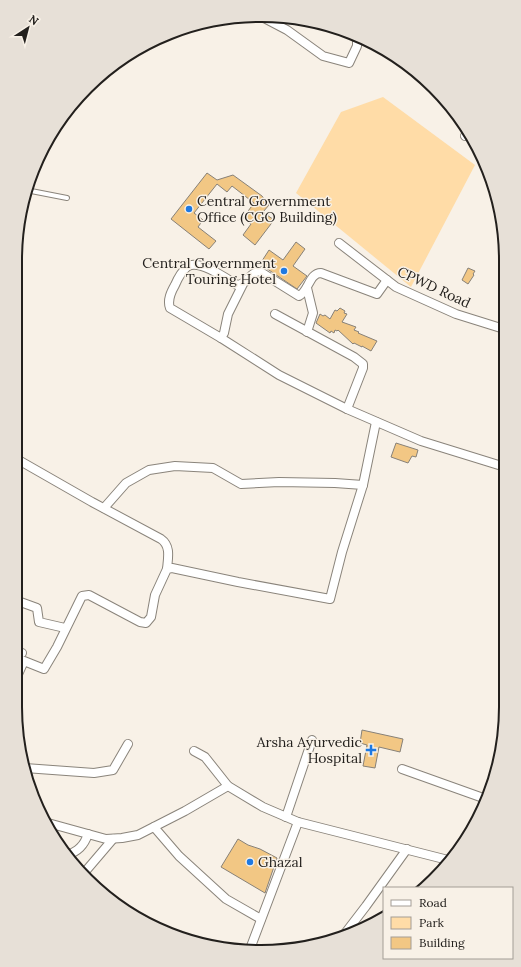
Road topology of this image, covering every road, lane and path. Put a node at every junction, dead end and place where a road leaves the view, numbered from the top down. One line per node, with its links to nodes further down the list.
1 (273, 23): 2 (street)
2 (357, 42)
3 (33, 191): 4 (lane)
4 (67, 198)
5 (339, 243): 6 (street, CPWD Road)
6 (387, 280): 8 (street); 10 (street, CPWD Road)
7 (243, 284): 8 (street); 12 (street); 12 (street)
8 (307, 288): 11 (street)
9 (275, 314): 11 (street)
10 (499, 327)
11 (308, 332): 13 (street)
12 (221, 338): 13 (street)
13 (347, 409): 14 (street)
14 (376, 422): 16 (street); 17 (street)
15 (22, 462): 18 (street)
16 (499, 465)
17 (363, 485): 18 (street); 19 (street)
18 (104, 508): 19 (street)
19 (167, 569): 21 (street)
20 (22, 603): 21 (street)
21 (66, 628): 22 (street)
22 (22, 665)
23 (312, 740): 30 (street)
24 (128, 744): 26 (street)
25 (194, 751): 28 (street)
26 (30, 768)
27 (402, 769): 29 (street)
28 (228, 786): 30 (street); 33 (street)
29 (481, 797)
30 (286, 818): 31 (street)
31 (298, 822): 36 (street); 40 (street)
32 (53, 824): 34 (street)
33 (154, 827): 35 (street); 40 (street)
34 (88, 834): 35 (street); 37 (street)
35 (113, 839): 39 (street)
36 (407, 849): 38 (street); 41 (street)
37 (72, 853)
38 (444, 859)
39 (87, 870)
40 (261, 919): 42 (street)
41 (349, 928)
42 (252, 944)

